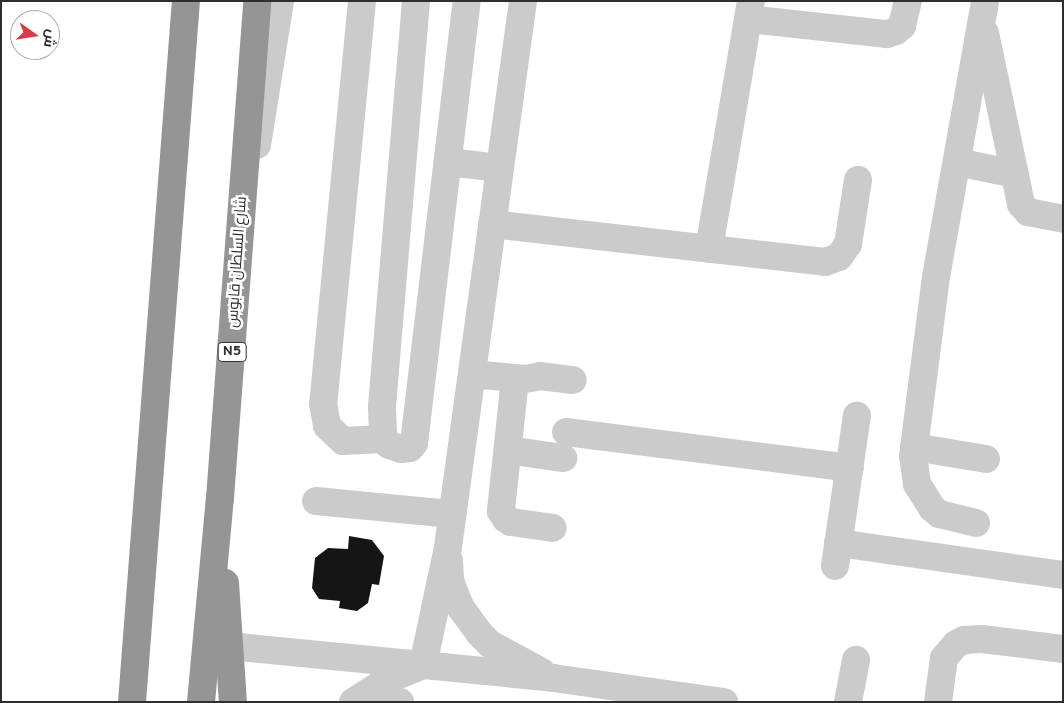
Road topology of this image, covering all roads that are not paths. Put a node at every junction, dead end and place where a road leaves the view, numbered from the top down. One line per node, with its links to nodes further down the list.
1 (186, 1): 42 (highway)
2 (257, 1): 19 (highway, شارع السلطان قابوس / N5)
3 (280, 1): 19 (lane)
4 (362, 1): 24 (lane)
5 (416, 1): 24 (lane)
6 (467, 1): 11 (lane)
7 (523, 1): 13 (lane)
8 (908, 1): 9 (lane)
9 (750, 10): 18 (lane)
10 (984, 10): 12 (lane); 14 (lane)
11 (448, 162): 13 (lane); 24 (lane)
12 (957, 162): 14 (lane); 25 (lane)
13 (500, 168): 17 (lane)
14 (1014, 174): 16 (lane)
15 (858, 180): 18 (lane)
16 (1063, 219)
17 (492, 224): 18 (lane); 20 (lane)
18 (709, 249)
19 (239, 256): 29 (highway, شارع السلطان قابوس / N5)
20 (473, 366): 21 (lane); 31 (lane)
21 (528, 377): 22 (lane); 26 (lane)
22 (573, 380)
23 (858, 416): 28 (lane)
24 (383, 439)
25 (914, 447): 27 (lane); 32 (lane)
26 (508, 450): 28 (lane); 33 (lane)
27 (986, 459)
28 (850, 468): 35 (lane)
29 (220, 498): 36 (highway); 43 (highway, شارع السلطان قابوس / N5)
30 (316, 500): 31 (lane)
31 (452, 514): 34 (lane)
32 (976, 523)
33 (553, 528)
34 (448, 547): 39 (lane); 40 (lane)
35 (1063, 575)
36 (229, 646): 39 (lane); 44 (highway)
37 (1063, 649): 50 (lane)
38 (856, 660): 49 (lane)
39 (422, 665): 40 (lane); 45 (lane)
40 (553, 678): 41 (lane)
41 (641, 696): 48 (lane)
42 (132, 702)
43 (201, 702)
44 (233, 702)
45 (353, 702)
46 (371, 702): 47 (lane)
47 (400, 702)
48 (724, 702)
49 (848, 702)
50 (938, 702)

